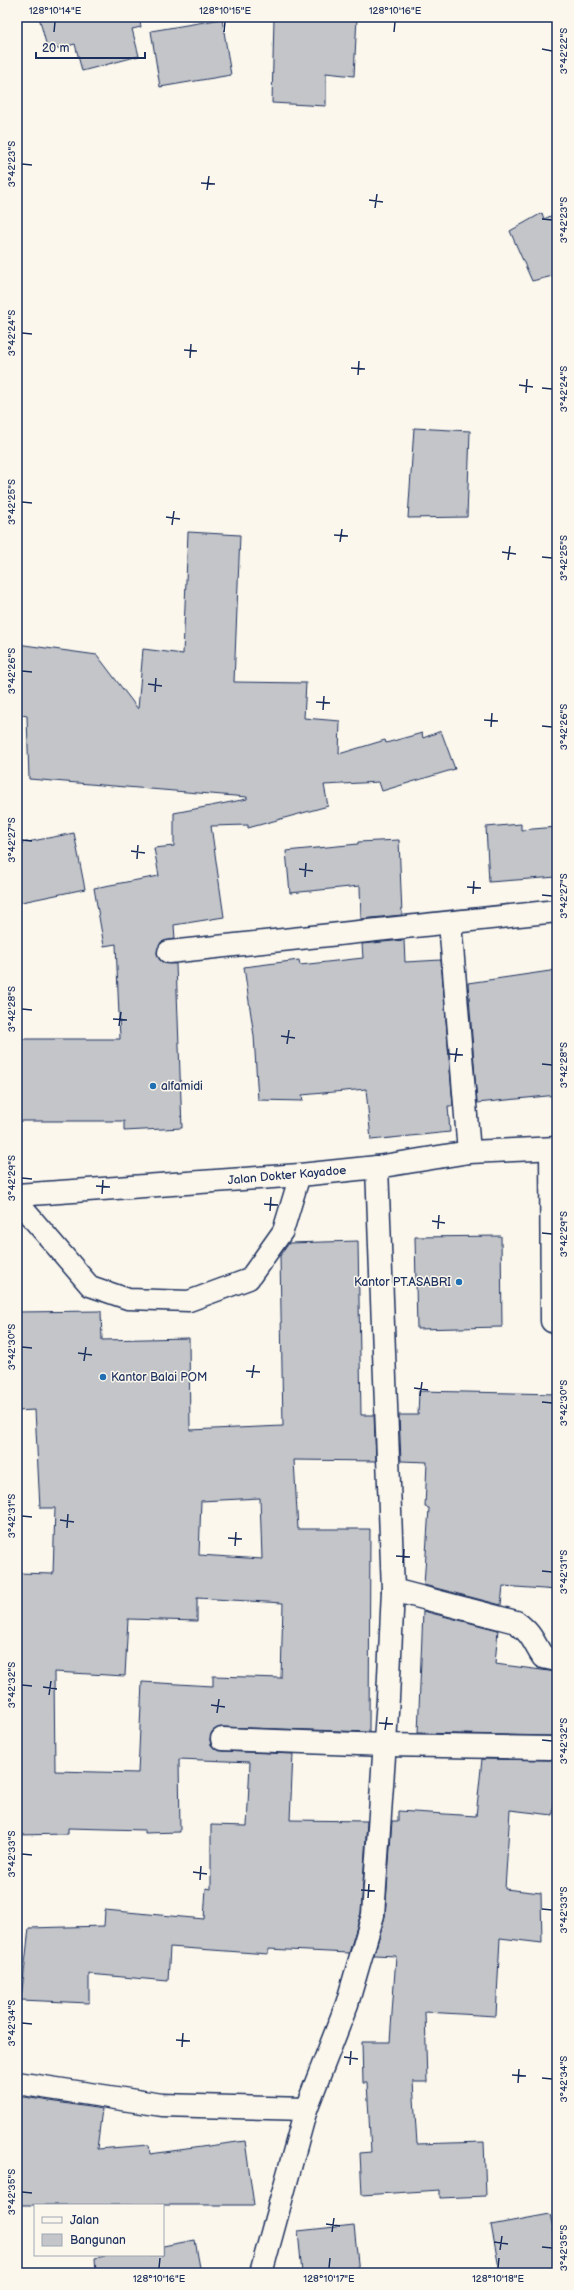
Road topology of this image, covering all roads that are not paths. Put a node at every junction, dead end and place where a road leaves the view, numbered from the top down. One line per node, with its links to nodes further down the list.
1 (557, 911): 2 (street)
2 (450, 923): 3 (street); 5 (street)
3 (169, 952)
4 (554, 1149): 5 (street, Jalan Dokter Kayadoe); 10 (street)
5 (468, 1152): 6 (street, Jalan Dokter Kayadoe)
6 (376, 1167): 7 (street, Jalan Dokter Kayadoe); 11 (street)
7 (300, 1175): 8 (street, Jalan Dokter Kayadoe); 9 (lane)
8 (17, 1195)
9 (17, 1201)
10 (552, 1321)
11 (393, 1590): 12 (street); 14 (street)
12 (557, 1660)
13 (222, 1739): 14 (street)
14 (385, 1745): 15 (street); 17 (street)
15 (550, 1748)
16 (17, 2083): 17 (street)
17 (306, 2109): 18 (street)
18 (261, 2273)

